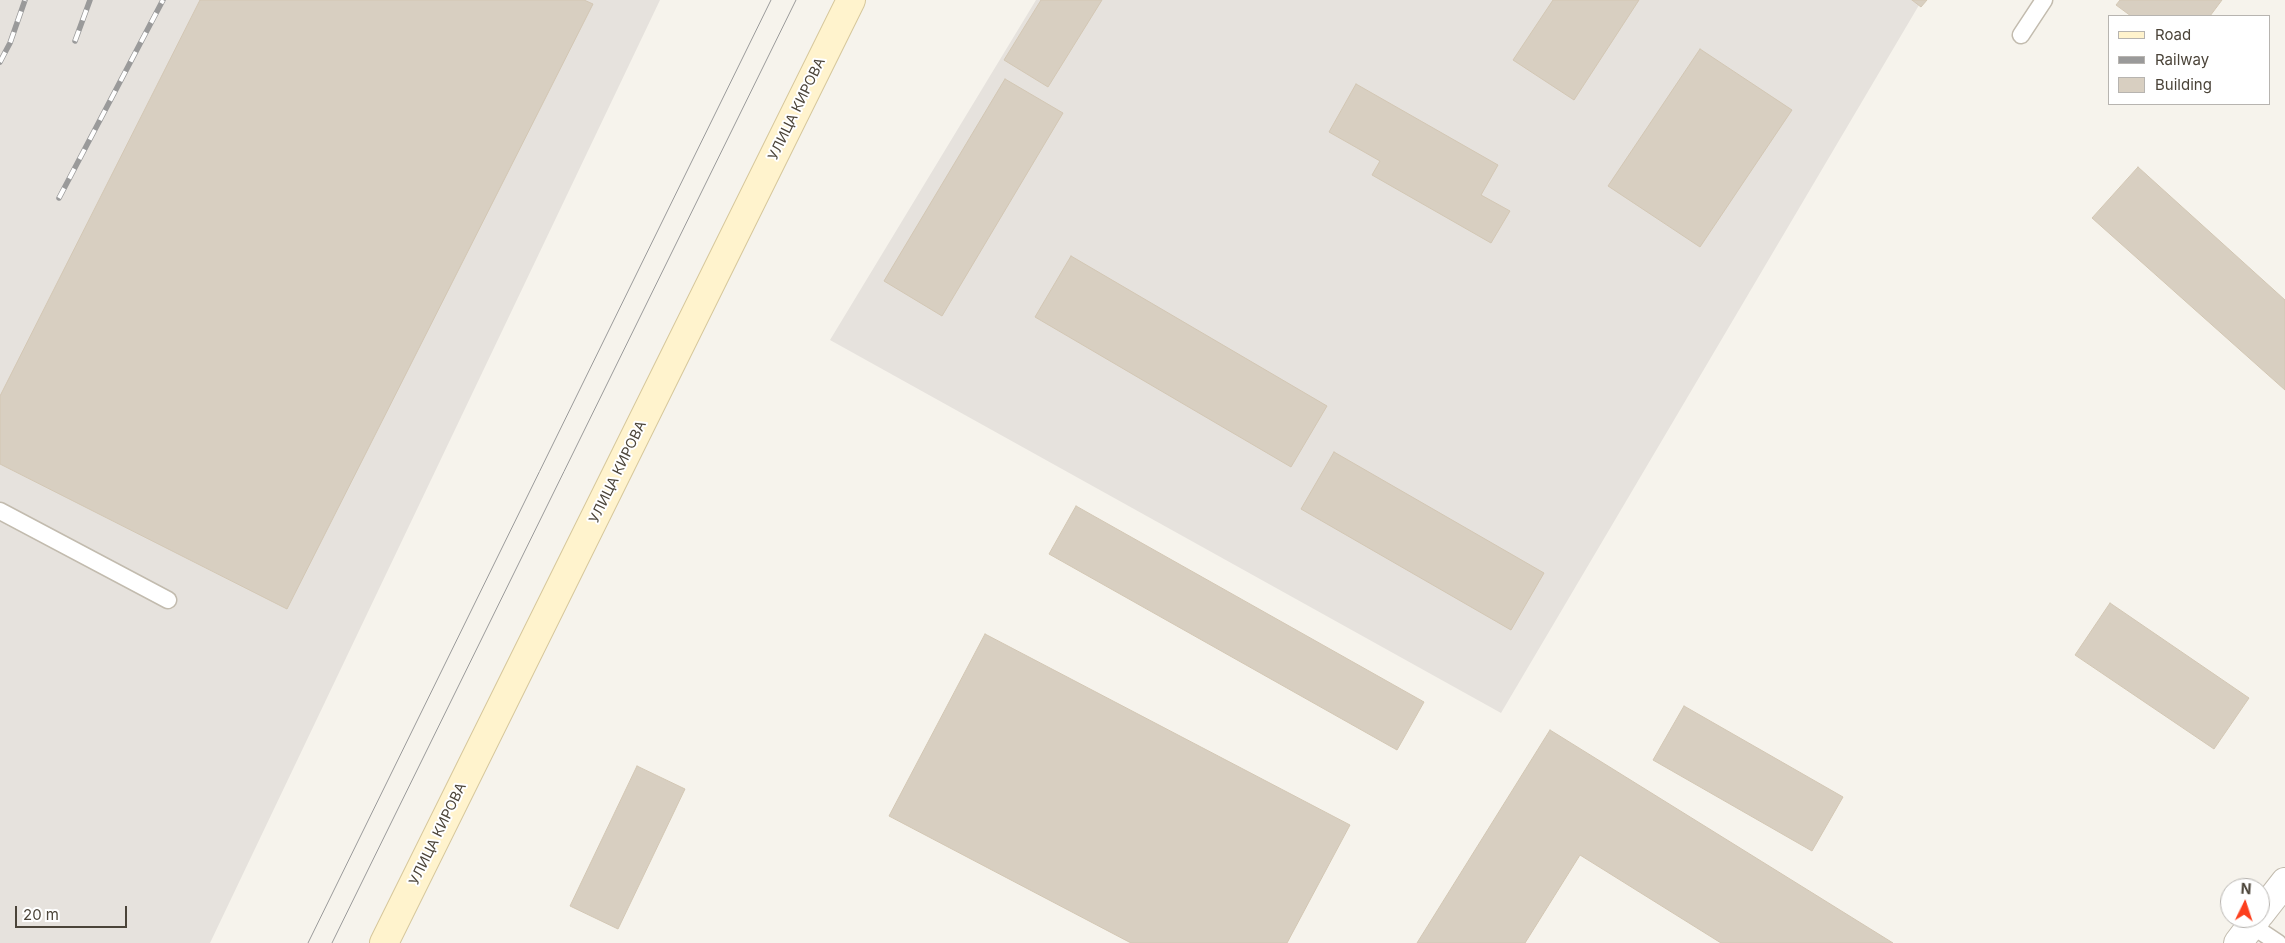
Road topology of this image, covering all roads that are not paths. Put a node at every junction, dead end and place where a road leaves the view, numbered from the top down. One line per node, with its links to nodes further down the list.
1 (851, 0): 9 (main road, УЛИЦА КИРОВА)
2 (2044, 0): 3 (lane)
3 (2020, 35)
4 (0, 511): 5 (lane)
5 (168, 600)
6 (2285, 882): 7 (street)
7 (2270, 902)
8 (2256, 928): 10 (lane)
9 (384, 943)
10 (2278, 943)

